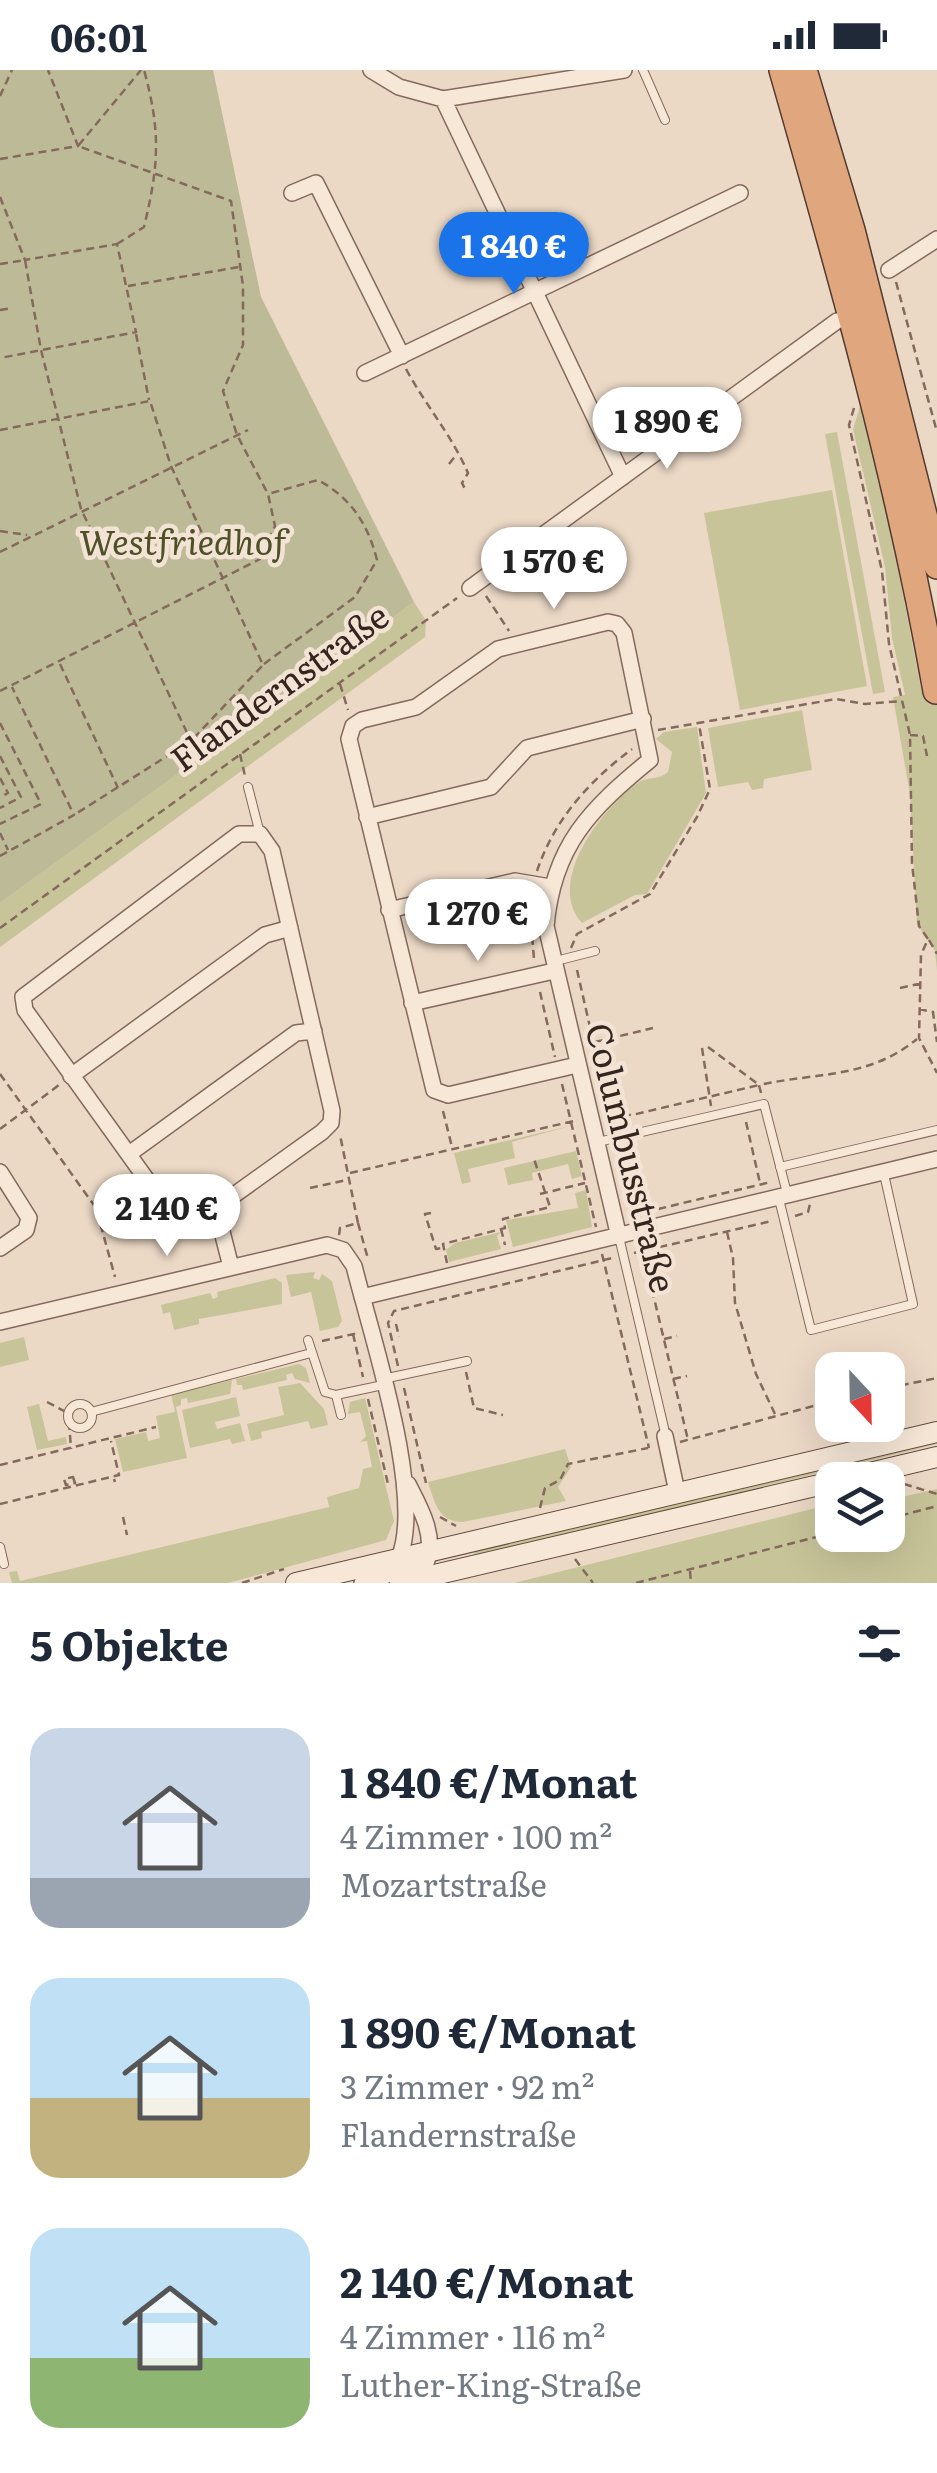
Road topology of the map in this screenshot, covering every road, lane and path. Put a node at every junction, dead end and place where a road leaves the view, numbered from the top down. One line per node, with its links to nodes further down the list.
1 (12, 70): 10 (path)
2 (48, 70): 13 (path)
3 (143, 70): 13 (path); 15 (path)
4 (370, 70): 11 (street)
5 (624, 70): 9 (street)
6 (643, 70): 12 (lane)
7 (782, 70): 62 (highway)
8 (804, 70): 52 (highway)
9 (581, 74): 11 (street)
10 (0, 96)
11 (444, 99): 26 (street)
12 (664, 120)
13 (78, 146): 14 (path); 15 (path)
14 (0, 160)
15 (157, 172): 20 (path); 23 (path)
16 (292, 193): 32 (street)
17 (740, 193): 26 (street)
18 (0, 196): 21 (path)
19 (937, 239): 24 (street)
20 (117, 244): 21 (path); 25 (path)
21 (25, 260): 22 (path); 31 (path)
22 (0, 264)
23 (240, 267): 25 (path); 41 (path)
24 (889, 270): 40 (path)
25 (126, 287): 30 (path)
26 (536, 292): 32 (street); 45 (street)
27 (12, 308): 28 (path)
28 (0, 310)
29 (837, 322): 45 (street)
30 (136, 332): 31 (path); 36 (path)
31 (41, 350): 33 (path); 37 (path)
32 (401, 356): 34 (street); 42 (path)
33 (0, 358)
34 (366, 372)
35 (858, 393): 63 (path)
36 (150, 401): 37 (path); 44 (path)
37 (58, 418): 38 (path); 48 (path)
38 (0, 430)
39 (248, 430): 41 (path)
40 (937, 432)
41 (237, 435): 44 (path); 47 (path)
42 (459, 452): 43 (path); 46 (path)
43 (449, 464)
44 (171, 466): 48 (path); 53 (path)
45 (622, 477): 54 (street)
46 (466, 491)
47 (268, 494): 53 (path); 58 (path)
48 (81, 510): 50 (path); 55 (path)
49 (0, 531): 50 (path)
50 (32, 536): 51 (path)
51 (0, 552)
52 (937, 566)
53 (222, 578): 55 (path); 58 (path)
54 (474, 586): 56 (path); 59 (path, Flandernstraße)
55 (134, 622): 57 (path); 70 (path)
56 (518, 645): 64 (street); 67 (street)
57 (59, 661): 60 (path); 76 (path)
58 (262, 665): 70 (path)
59 (339, 682): 67 (path); 71 (path, Flandernstraße)
60 (12, 685): 61 (path); 79 (path)
61 (0, 691)
62 (936, 691)
63 (903, 701): 65 (path); 69 (path)
64 (642, 720): 80 (street); 86 (street, Columbusstraße)
65 (699, 722): 68 (path); 93 (path)
66 (0, 723): 81 (path)
67 (353, 726): 80 (street)
68 (660, 728)
69 (910, 736): 73 (path); 90 (path)
70 (192, 740): 76 (path)
71 (240, 753): 75 (path); 88 (path, Flandernstraße)
72 (0, 756): 78 (path)
73 (927, 756)
74 (0, 778): 77 (path)
75 (248, 787): 83 (lane)
76 (119, 790): 79 (path)
77 (0, 797)
78 (0, 808)
79 (74, 815): 84 (path)
80 (368, 817): 87 (street)
81 (0, 824)
82 (0, 833): 84 (path)
83 (260, 834): 89 (street); 109 (street)
84 (9, 851): 85 (path)
85 (0, 856)
86 (550, 886): 87 (street); 94 (street, Columbusstraße)
87 (389, 910): 97 (street)
88 (0, 928)
89 (290, 928): 100 (street); 109 (street)
90 (928, 939): 92 (path); 95 (path)
91 (595, 951): 93 (lane)
92 (937, 954)
93 (574, 957): 94 (lane); 103 (path)
94 (553, 966): 97 (street); 106 (street, Columbusstraße)
95 (924, 983): 96 (path); 98 (path)
96 (900, 988)
97 (412, 1003): 111 (street)
98 (918, 1008): 101 (path); 102 (path)
99 (652, 1028): 103 (path)
100 (314, 1030): 119 (street); 129 (street)
101 (919, 1038): 107 (path); 110 (path)
102 (937, 1042)
103 (593, 1043): 116 (path)
104 (708, 1046): 110 (path)
105 (702, 1048): 112 (path)
106 (577, 1065): 111 (street); 117 (street, Columbusstraße)
107 (937, 1073)
108 (0, 1074): 115 (path)
109 (71, 1076): 115 (path); 129 (street)
110 (759, 1085): 112 (path); 113 (path)
111 (441, 1095): 128 (path)
112 (709, 1097): 116 (path)
113 (764, 1104): 114 (lane); 132 (lane)
114 (743, 1109): 125 (lane); 139 (path)
115 (26, 1110): 121 (path); 163 (path)
116 (610, 1113): 117 (path); 125 (path)
117 (589, 1117): 118 (path); 127 (street, Columbusstraße)
118 (571, 1121): 124 (path); 138 (path)
119 (331, 1123): 134 (path); 144 (street)
120 (512, 1128): 124 (path)
121 (0, 1129)
122 (937, 1130): 132 (lane)
123 (480, 1131): 126 (path)
124 (514, 1134): 126 (path)
125 (615, 1138): 127 (lane); 139 (path)
126 (482, 1141): 128 (path)
127 (595, 1143): 152 (street, Columbusstraße)
128 (452, 1148): 134 (path)
129 (129, 1154): 144 (street)
130 (533, 1156): 141 (path)
131 (937, 1159): 135 (street)
132 (780, 1167): 137 (lane)
133 (0, 1172): 155 (street)
134 (350, 1173): 136 (path)
135 (884, 1174): 143 (street); 147 (lane)
136 (350, 1179): 140 (path); 148 (path)
137 (783, 1179): 139 (path); 143 (lane)
138 (586, 1183): 141 (path); 151 (path)
139 (760, 1184)
140 (310, 1188)
141 (546, 1192): 142 (path); 149 (path)
142 (540, 1194)
143 (783, 1198): 147 (lane); 152 (street)
144 (216, 1208): 162 (street)
145 (431, 1212): 154 (path)
146 (808, 1212): 147 (path)
147 (784, 1218): 150 (path)
148 (358, 1223): 153 (path); 161 (path)
149 (502, 1229): 154 (path); 156 (path)
150 (727, 1232): 157 (path); 190 (path)
151 (598, 1236): 152 (street); 159 (path); 164 (street)
152 (619, 1237): 158 (lane, Columbusstraße)
153 (336, 1246): 162 (street); 164 (street)
154 (444, 1247): 160 (path)
155 (0, 1248)
156 (507, 1251)
157 (643, 1251): 158 (path); 171 (path)
158 (623, 1255): 159 (path); 194 (lane, Columbusstraße)
159 (603, 1260): 173 (path); 176 (path)
160 (448, 1265)
161 (370, 1267)
162 (231, 1268): 163 (street)
163 (119, 1293): 165 (street)
164 (362, 1297): 167 (street)
165 (0, 1322)
166 (396, 1324): 170 (path)
167 (370, 1330): 168 (path); 180 (street)
168 (353, 1334): 172 (path); 180 (path)
169 (677, 1336): 171 (path)
170 (399, 1337)
171 (662, 1339): 179 (path)
172 (310, 1345): 184 (lane); 187 (lane)
173 (624, 1348): 174 (path); 182 (path)
174 (613, 1350)
175 (466, 1361): 176 (lane); 189 (path)
176 (400, 1375): 180 (lane); 199 (path)
177 (687, 1376): 179 (path)
178 (937, 1378): 181 (path)
179 (672, 1380): 196 (path)
180 (377, 1384): 184 (lane); 203 (street); 204 (path)
181 (905, 1385)
182 (634, 1390): 183 (path); 213 (path)
183 (624, 1392)
184 (336, 1395): 188 (lane)
185 (46, 1402): 191 (path)
186 (815, 1405): 190 (path)
187 (91, 1412): 191 (lane); 191 (lane)
188 (342, 1415)
189 (503, 1415)
190 (775, 1415): 196 (path)
191 (69, 1417): 197 (path)
192 (156, 1426): 195 (path)
193 (937, 1432): 208 (main road)
194 (666, 1436): 196 (path); 208 (street, Columbusstraße)
195 (110, 1440): 197 (path); 211 (path)
196 (688, 1440)
197 (70, 1449): 201 (path)
198 (426, 1452): 199 (path)
199 (419, 1454): 205 (path)
200 (937, 1458): 202 (main road)
201 (0, 1465)
202 (905, 1465)
203 (404, 1476): 221 (street); 222 (street)
204 (388, 1485)
205 (426, 1485)
206 (905, 1485): 210 (path)
207 (815, 1486): 228 (main road)
208 (677, 1492): 221 (main road)
209 (0, 1494): 211 (path)
210 (937, 1494)
211 (1, 1504)
212 (937, 1506): 215 (path)
213 (540, 1509)
214 (435, 1512): 217 (path)
215 (905, 1515)
216 (123, 1517): 218 (path)
217 (456, 1526)
218 (127, 1535)
219 (815, 1538): 225 (path)
220 (0, 1547): 224 (lane)
221 (432, 1551): 222 (main road); 227 (street)
222 (399, 1558): 226 (main road)
223 (574, 1558): 229 (path)
224 (4, 1564)
225 (690, 1570): 230 (path); 231 (path)
226 (296, 1583)
227 (362, 1583)
228 (400, 1583)
229 (593, 1583)
230 (636, 1583)
231 (691, 1583)

